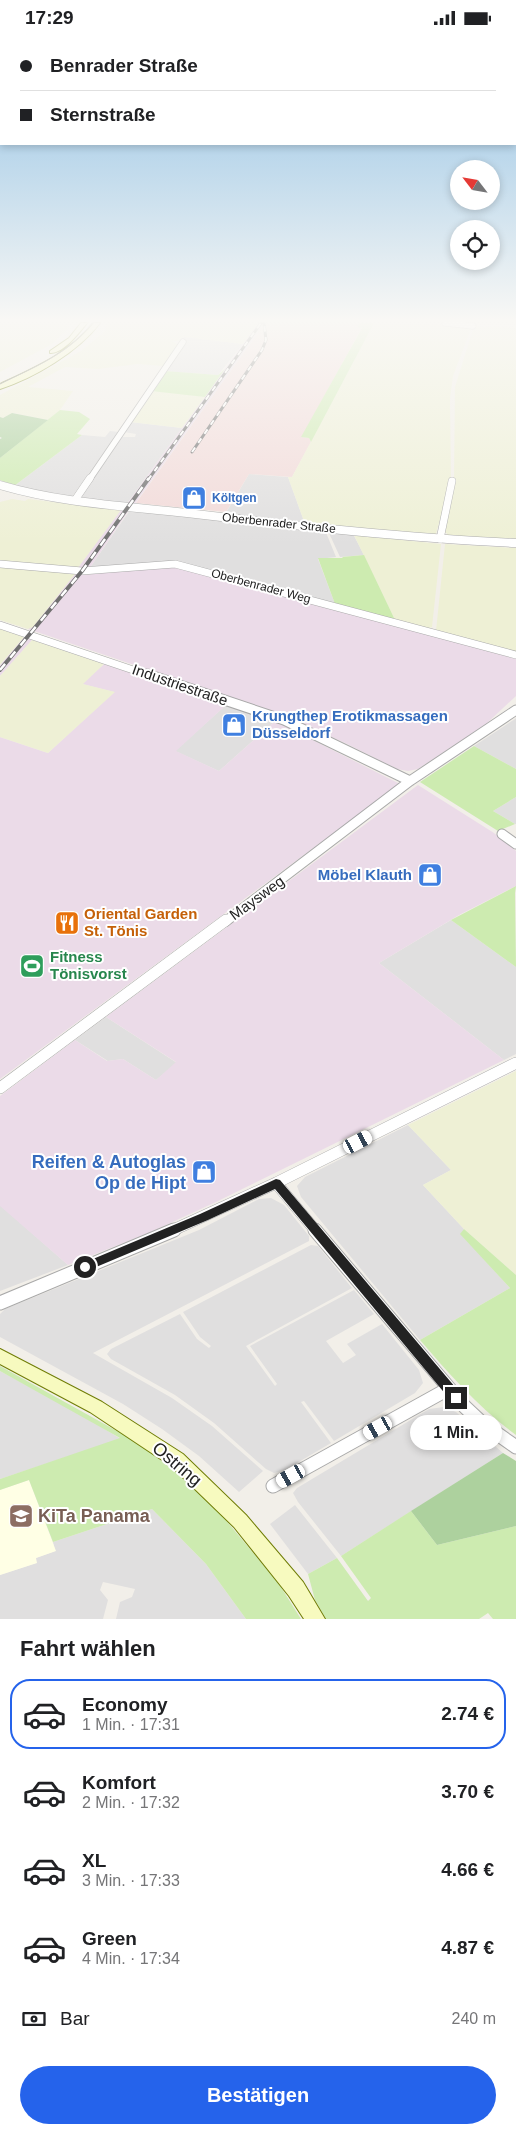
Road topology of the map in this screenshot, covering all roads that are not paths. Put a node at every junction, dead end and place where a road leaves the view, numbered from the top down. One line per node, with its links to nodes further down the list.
1 (145, 397): 4 (street)
2 (452, 481): 5 (street)
3 (0, 485): 4 (street, Oberbenrader Straße)
4 (75, 500): 5 (street, Oberbenrader Straße)
5 (440, 539): 6 (street, Oberbenrader Straße)
6 (516, 543)
7 (0, 564): 9 (street, Oberbenrader Weg)
8 (0, 625): 11 (street, Industriestraße)
9 (516, 655)
10 (516, 710): 11 (street, Maysweg)
11 (410, 781): 15 (street, Maysweg)
12 (502, 834): 13 (street)
13 (516, 844)
14 (516, 1063): 16 (street)
15 (0, 1088)
16 (276, 1183): 17 (street); 19 (street)
17 (0, 1303)
18 (0, 1356): 22 (main road, Ostring)
19 (448, 1389): 20 (street); 21 (street)
20 (516, 1447)
21 (274, 1486)
22 (315, 1619)

